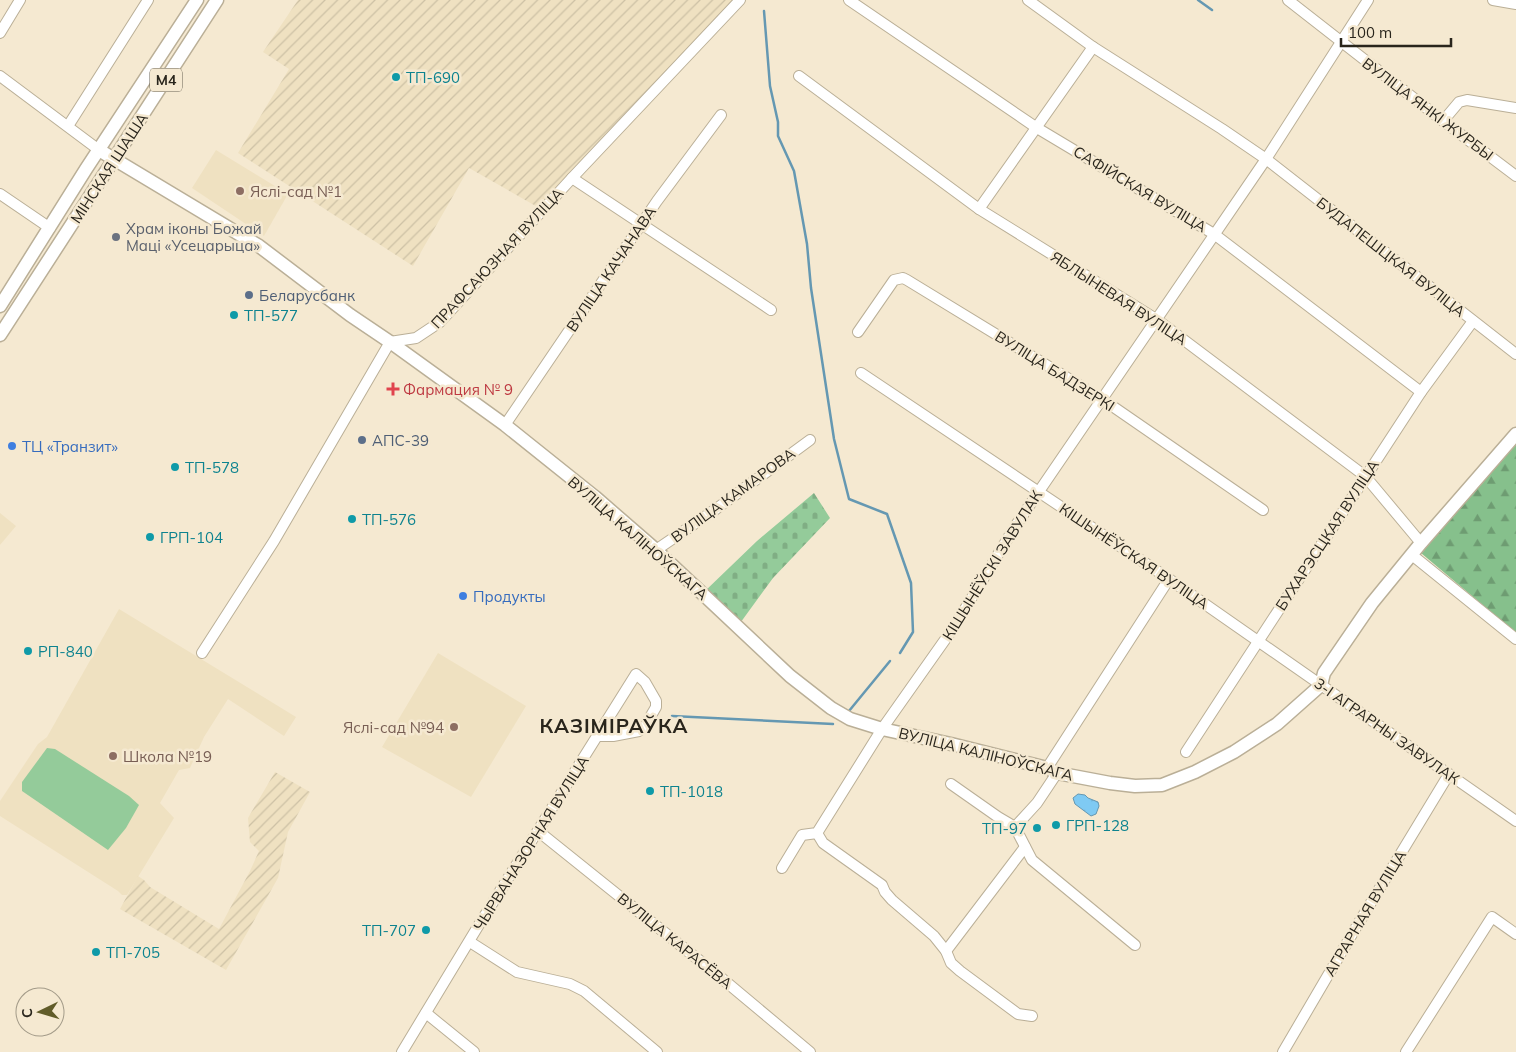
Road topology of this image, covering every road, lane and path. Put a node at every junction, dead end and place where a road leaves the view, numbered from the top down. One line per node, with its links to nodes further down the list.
1 (20, 0): 12 (street)
2 (148, 0): 20 (street)
3 (197, 0): 22 (main road, МІНСКАЯ ШАША / М4)
4 (217, 0): 24 (main road, МІНСКАЯ ШАША / М4)
5 (740, 0): 26 (street, ПРАФСАЮЗНАЯ ВУЛІЦА)
6 (849, 0): 21 (street, САФІЙСКАЯ ВУЛІЦА)
7 (1028, 0): 14 (street, БУДАПЕШЦКАЯ ВУЛІЦА)
8 (1288, 0): 13 (street, ВУЛІЦА ЯНКІ ЖУРБЫ)
9 (1368, 0): 13 (street)
10 (1493, 0): 11 (street)
11 (1516, 4)
12 (0, 33)
13 (1341, 42): 19 (street, ВУЛІЦА ЯНКІ ЖУРБЫ); 23 (street)
14 (1093, 47): 21 (street); 23 (street, БУДАПЕШЦКАЯ ВУЛІЦА)
15 (0, 76): 20 (street, ВУЛІЦА КАЛІНОЎСКАГА)
16 (799, 76): 28 (street, ЯБЛЫНЕВАЯ ВУЛІЦА)
17 (1516, 108): 19 (street)
18 (721, 116): 29 (street, ВУЛІЦА КАЧАНАВА)
19 (1443, 121): 25 (street, ВУЛІЦА ЯНКІ ЖУРБЫ)
20 (68, 126): 22 (street, ВУЛІЦА КАЛІНОЎСКАГА)
21 (1037, 128): 28 (street); 31 (street, САФІЙСКАЯ ВУЛІЦА)
22 (99, 150): 24 (main road, ВУЛІЦА КАЛІНОЎСКАГА); 30 (main road, МІНСКАЯ ШАША / М4)
23 (1266, 159): 31 (street); 35 (street, БУДАПЕШЦКАЯ ВУЛІЦА)
24 (115, 160): 37 (main road, МІНСКАЯ ШАША / М4); 38 (main road, ВУЛІЦА КАЛІНОЎСКАГА)
25 (1516, 176)
26 (572, 178): 29 (street); 38 (street, ПРАФСАЮЗНАЯ ВУЛІЦА)
27 (0, 194): 30 (street)
28 (979, 209): 34 (street, ЯБЛЫНЕВАЯ ВУЛІЦА)
29 (642, 224): 33 (street); 43 (street, ВУЛІЦА КАЧАНАВА)
30 (50, 228): 32 (main road, МІНСКАЯ ШАША / М4)
31 (1214, 234): 34 (street); 41 (street, САФІЙСКАЯ ВУЛІЦА)
32 (0, 306)
33 (771, 310)
34 (1156, 319): 42 (street); 46 (street, ЯБЛЫНЕВАЯ ВУЛІЦА)
35 (1473, 321): 39 (street, БУДАПЕШЦКАЯ ВУЛІЦА); 41 (street, БУХАРЭСЦКАЯ ВУЛІЦА)
36 (858, 332): 42 (street, ВУЛІЦА БАДЗЕРКІ)
37 (0, 335)
38 (390, 342): 43 (main road, ВУЛІЦА КАЛІНОЎСКАГА); 55 (street)
39 (1516, 354)
40 (860, 373): 47 (street, КІШЫНЁЎСКАЯ ВУЛІЦА)
41 (1421, 392): 46 (street, БУХАРЭСЦКАЯ ВУЛІЦА)
42 (1102, 399): 47 (street, КІШЫНЁЎСКІ ЗАВУЛАК); 48 (street, ВУЛІЦА БАДЗЕРКІ)
43 (505, 425): 50 (main road, ВУЛІЦА КАЛІНОЎСКАГА)
44 (1516, 434): 49 (main road)
45 (810, 440): 50 (street, ВУЛІЦА КАМАРОВА)
46 (1365, 476): 49 (street, ЯБЛЫНЕВАЯ ВУЛІЦА); 54 (street, БУХАРЭСЦКАЯ ВУЛІЦА)
47 (1039, 491): 52 (street, КІШЫНЁЎСКАЯ ВУЛІЦА); 57 (street, КІШЫНЁЎСКІ ЗАВУЛАК)
48 (1264, 510)
49 (1422, 543): 51 (main road)
50 (656, 550): 57 (main road, ВУЛІЦА КАЛІНОЎСКАГА)
51 (1412, 554): 53 (street); 56 (main road)
52 (1169, 579): 54 (street, КІШЫНЁЎСКАЯ ВУЛІЦА); 60 (street)
53 (1516, 639)
54 (1258, 641): 56 (street, 3-І АГРАРНЫ ЗАВУЛАК); 59 (street, БУХАРЭСЦКАЯ ВУЛІЦА)
55 (202, 653)
56 (1321, 685): 60 (main road, ВУЛІЦА КАЛІНОЎСКАГА); 61 (street, 3-І АГРАРНЫ ЗАВУЛАК)
57 (882, 729): 60 (main road, ВУЛІЦА КАЛІНОЎСКАГА); 66 (street, КІШЫНЁЎСКІ ЗАВУЛАК)
58 (597, 736): 58 (street, ЧЫРВАНАЗОРНАЯ ВУЛІЦА); 65 (street, ЧЫРВАНАЗОРНАЯ ВУЛІЦА)
59 (1186, 752)
60 (1052, 771): 64 (street)
61 (1449, 774): 63 (street, 3-І АГРАРНЫ ЗАВУЛАК); 79 (street, АГРАРНАЯ ВУЛІЦА)
62 (951, 784): 64 (street)
63 (1516, 821)
64 (1015, 827): 67 (street)
65 (538, 832): 70 (street, ЧЫРВАНАЗОРНАЯ ВУЛІЦА); 75 (street, ВУЛІЦА КАРАСЁВА)
66 (816, 833): 68 (street); 72 (street)
67 (1025, 847): 71 (street); 72 (street)
68 (782, 868)
69 (1516, 934): 80 (street)
70 (470, 942): 73 (street, ЧЫРВАНАЗОРНАЯ ВУЛІЦА); 78 (street)
71 (1135, 945)
72 (946, 951): 74 (street)
73 (426, 1013): 76 (street, ЧЫРВАНАЗОРНАЯ ВУЛІЦА); 77 (street)
74 (1032, 1016)
75 (806, 1051)
76 (402, 1052)
77 (474, 1052)
78 (657, 1052)
79 (1283, 1052)
80 (1406, 1052)

